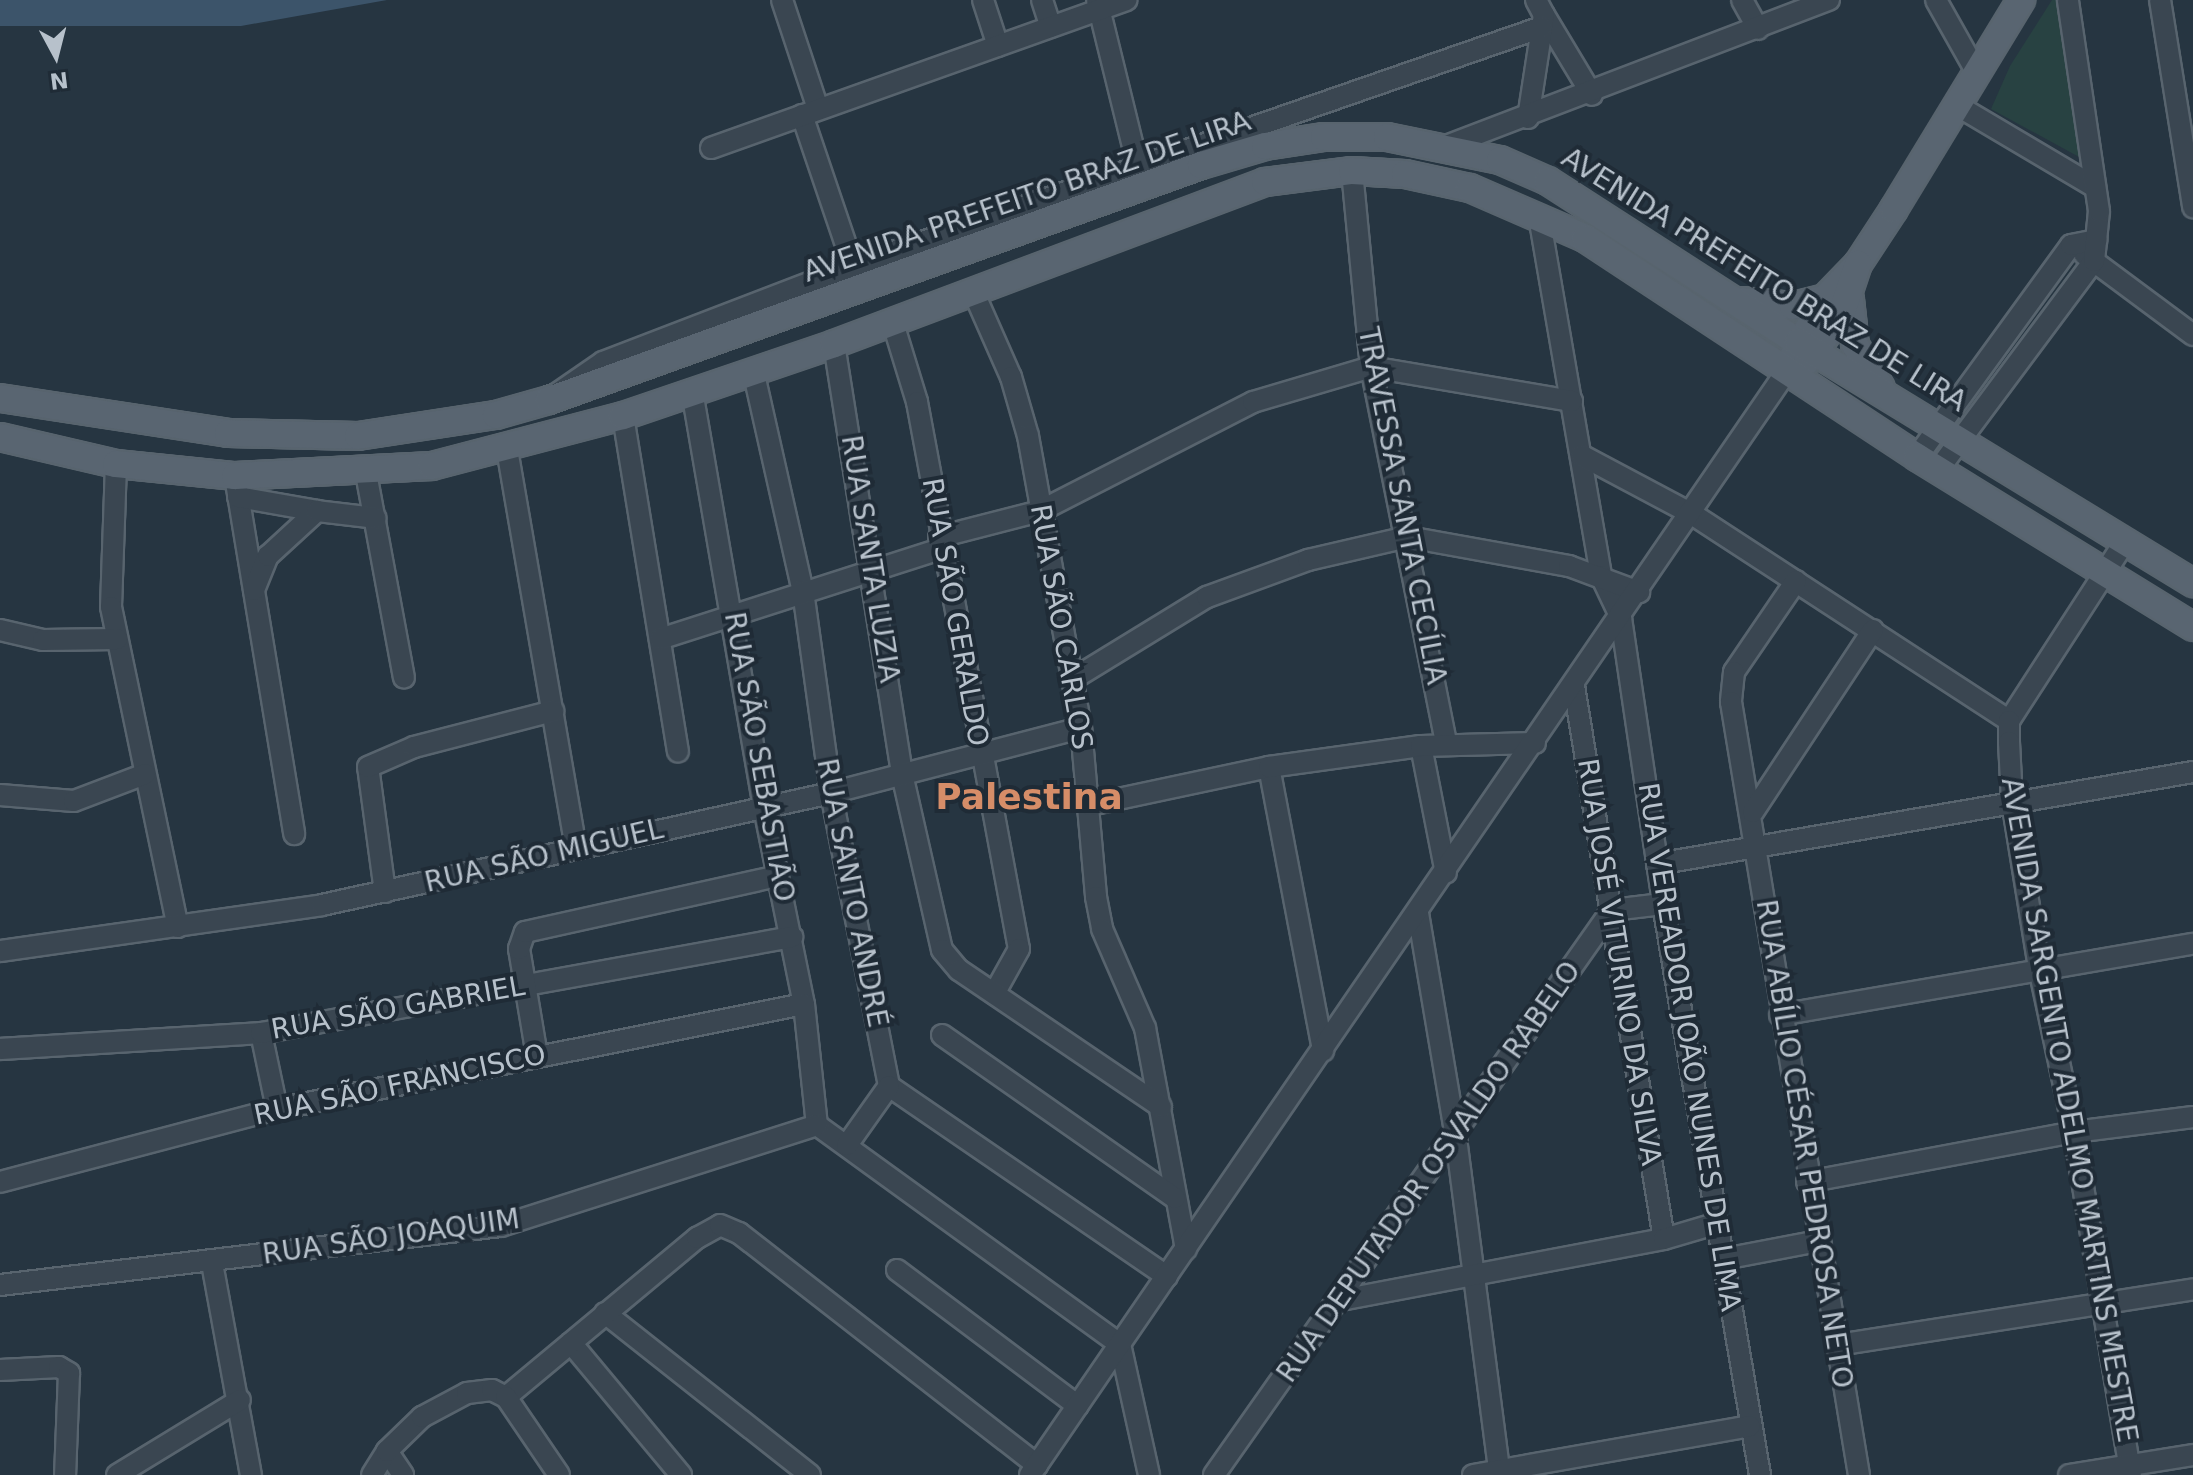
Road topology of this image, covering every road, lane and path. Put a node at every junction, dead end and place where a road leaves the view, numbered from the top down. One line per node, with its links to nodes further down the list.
1 (782, 0): 19 (street)
2 (983, 0): 15 (street)
3 (1042, 0): 13 (street)
4 (1126, 0): 11 (street)
5 (1742, 0): 14 (street)
6 (1829, 0): 14 (street)
7 (1936, 0): 16 (street)
8 (2021, 0): 16 (main road)
9 (2068, 0): 25 (street)
10 (2160, 0): 26 (street)
11 (1098, 5): 13 (street); 24 (street)
12 (1541, 14): 17 (street); 20 (street); 24 (street)
13 (1051, 27): 15 (street)
14 (1758, 29): 17 (street)
15 (998, 46): 19 (street)
16 (1977, 73): 18 (main road)
17 (1592, 95): 20 (street)
18 (1958, 106): 25 (street); 33 (main road)
19 (810, 112): 22 (street); 31 (street)
20 (1528, 118): 21 (street)
21 (1446, 146): 24 (main road, AVENIDA PREFEITO BRAZ DE LIRA); 34 (main road, AVENIDA PREFEITO BRAZ DE LIRA)
22 (711, 148)
23 (1352, 171): 27 (main road); 32 (main road); 39 (street, TRAVESSA SANTA CECÍLIA)
24 (1140, 176): 31 (street); 45 (main road, AVENIDA PREFEITO BRAZ DE LIRA)
25 (2095, 187): 28 (street)
26 (2193, 207)
27 (1539, 216): 41 (main road); 46 (street)
28 (2097, 240): 29 (street); 30 (street)
29 (2071, 245): 30 (street); 48 (street)
30 (2094, 261): 36 (street); 48 (street)
31 (853, 266): 45 (street)
32 (973, 291): 35 (main road); 57 (street, RUA SÃO CARLOS)
33 (1837, 298): 34 (main road); 38 (main road); 44 (main road)
34 (1733, 300): 38 (main road, AVENIDA PREFEITO BRAZ DE LIRA)
35 (892, 320): 37 (main road); 62 (street, RUA SÃO GERALDO)
36 (2193, 335)
37 (834, 344): 40 (main road); 63 (street, RUA SANTA LUZIA)
38 (1808, 347): 41 (main road); 44 (main road, AVENIDA PREFEITO BRAZ DE LIRA)
39 (1371, 367): 46 (street); 57 (street); 60 (street, TRAVESSA SANTA CECÍLIA)
40 (753, 370): 42 (main road); 69 (street, RUA SANTO ANDRÉ)
41 (1786, 372): 52 (main road); 58 (street)
42 (692, 391): 47 (main road); 71 (street, RUA SÃO SEBASTIÃO)
43 (0, 398): 45 (main road, AVENIDA PREFEITO BRAZ DE LIRA)
44 (1888, 398): 48 (main road, AVENIDA PREFEITO BRAZ DE LIRA)
45 (549, 400)
46 (1572, 401): 51 (street)
47 (623, 416): 50 (main road); 77 (street)
48 (1952, 434): 52 (street); 61 (main road, AVENIDA PREFEITO BRAZ DE LIRA)
49 (0, 437): 53 (main road)
50 (507, 449): 54 (main road); 81 (street)
51 (1581, 455): 58 (street); 65 (street)
52 (1928, 463): 64 (main road)
53 (116, 464): 55 (main road); 76 (street)
54 (366, 473): 55 (main road); 59 (street)
55 (236, 486): 56 (street); 68 (street)
56 (317, 511): 59 (street); 68 (street)
57 (1040, 511): 62 (street); 79 (street, RUA SÃO CARLOS)
58 (1692, 514): 66 (street); 70 (street)
59 (376, 518): 78 (street)
60 (1408, 537): 65 (street); 79 (street); 85 (street, TRAVESSA SANTA CECÍLIA)
61 (2126, 540): 64 (street); 67 (main road, AVENIDA PREFEITO BRAZ DE LIRA)
62 (940, 543): 63 (street); 87 (street, RUA SÃO GERALDO)
63 (873, 568): 69 (street); 92 (street, RUA SANTA LUZIA)
64 (2105, 573): 73 (main road); 82 (street)
65 (1601, 576): 70 (street); 72 (street)
66 (1796, 581): 75 (street); 98 (street, RUA ABÍLIO CÉSAR PEDROSA NETO)
67 (2193, 583)
68 (254, 590): 99 (street)
69 (803, 591): 71 (street); 93 (street, RUA SANTO ANDRÉ)
70 (1639, 592): 72 (street)
71 (733, 615): 77 (street); 97 (street, RUA SÃO SEBASTIÃO)
72 (1621, 618): 80 (street); 102 (street, RUA VEREADOR JOÃO NUNES DE LIMA)
73 (2193, 627)
74 (0, 630): 76 (street)
75 (1873, 630): 82 (street); 98 (street)
76 (117, 639): 91 (street)
77 (660, 639): 88 (street)
78 (404, 678)
79 (1073, 679): 83 (street, RUA SÃO CARLOS)
80 (1574, 686): 84 (street); 107 (street, RUA JOSÉ VITURINO DA SILVA)
81 (553, 711): 101 (street); 105 (street)
82 (2009, 721): 95 (street, AVENIDA SARGENTO ADELMO MARTINS MESTRE)
83 (1081, 728): 87 (street, RUA SÃO MIGUEL); 96 (street, RUA SÃO CARLOS)
84 (1535, 743): 85 (street); 103 (street)
85 (1446, 744): 86 (street)
86 (1421, 746): 89 (street); 103 (street)
87 (980, 751): 92 (street, RUA SÃO MIGUEL); 115 (street, RUA SÃO GERALDO)
88 (678, 752)
89 (1269, 767): 96 (street); 121 (street)
90 (2193, 772): 95 (street)
91 (145, 774): 94 (street); 109 (street)
92 (902, 774): 93 (street, RUA SÃO MIGUEL); 115 (street, RUA SANTA LUZIA)
93 (831, 793): 97 (street, RUA SÃO MIGUEL); 123 (street, RUA SANTO ANDRÉ)
94 (0, 795)
95 (2012, 801): 100 (street); 113 (street, AVENIDA SARGENTO ADELMO MARTINS MESTRE)
96 (1090, 805): 124 (street, RUA SÃO CARLOS)
97 (764, 808): 101 (street, RUA SÃO MIGUEL); 104 (street, RUA SÃO SEBASTIÃO)
98 (1753, 812): 100 (street, RUA ABÍLIO CÉSAR PEDROSA NETO)
99 (294, 834)
100 (1755, 844): 102 (street); 117 (street, RUA ABÍLIO CÉSAR PEDROSA NETO)
101 (576, 848): 105 (street, RUA SÃO MIGUEL)
102 (1657, 864): 106 (street, RUA VEREADOR JOÃO NUNES DE LIMA)
103 (1446, 873): 108 (street)
104 (778, 876): 110 (street, RUA SÃO SEBASTIÃO); 114 (street)
105 (385, 892): 109 (street, RUA SÃO MIGUEL)
106 (1663, 904): 107 (street); 134 (street, RUA VEREADOR JOÃO NUNES DE LIMA)
107 (1612, 910): 129 (street, RUA DEPUTADOR OSVALDO RABELO); 135 (street, RUA JOSÉ VITURINO DA SILVA)
108 (1418, 913): 121 (street); 129 (street)
109 (178, 927): 112 (street, RUA SÃO MIGUEL)
110 (792, 937): 114 (street, RUA SÃO GABRIEL); 116 (street, RUA SÃO SEBASTIÃO)
111 (2193, 944): 113 (street)
112 (0, 951)
113 (2039, 968): 117 (street); 128 (street, AVENIDA SARGENTO ADELMO MARTINS MESTRE)
114 (525, 985): 118 (street, RUA SÃO GABRIEL); 122 (street)
115 (994, 994): 124 (street, RUA SANTA LUZIA)
116 (804, 1004): 122 (street, RUA SÃO FRANCISCO); 127 (street, RUA SÃO SEBASTIÃO)
117 (1780, 1015): 132 (street, RUA ABÍLIO CÉSAR PEDROSA NETO)
118 (261, 1033): 120 (street, RUA SÃO GABRIEL); 125 (street)
119 (942, 1035): 133 (street)
120 (0, 1049)
121 (1323, 1051): 137 (street)
122 (537, 1056): 125 (street, RUA SÃO FRANCISCO)
123 (889, 1086): 130 (street); 142 (street)
124 (1161, 1107): 133 (street, RUA SÃO CARLOS)
125 (277, 1109): 131 (street, RUA SÃO FRANCISCO)
126 (2193, 1117): 128 (street)
127 (817, 1125): 130 (street); 139 (street, RUA SÃO JOAQUIM)
128 (2074, 1132): 132 (street); 146 (street, AVENIDA SARGENTO ADELMO MARTINS MESTRE)
129 (1456, 1138): 141 (street); 145 (street, RUA DEPUTADOR OSVALDO RABELO)
130 (847, 1145): 149 (street)
131 (0, 1182)
132 (1807, 1182): 136 (street, RUA ABÍLIO CÉSAR PEDROSA NETO)
133 (1175, 1198): 137 (street, RUA SÃO CARLOS)
134 (1718, 1223): 135 (street); 138 (street, RUA VEREADOR JOÃO NUNES DE LIMA)
135 (1664, 1239): 141 (street)
136 (1818, 1241): 138 (street); 150 (street, RUA ABÍLIO CÉSAR PEDROSA NETO)
137 (1186, 1249): 142 (street)
138 (1724, 1259): 155 (street, RUA VEREADOR JOÃO NUNES DE LIMA)
139 (212, 1263): 143 (street, RUA SÃO JOAQUIM); 153 (street)
140 (897, 1270): 154 (street)
141 (1472, 1275): 145 (street); 160 (street)
142 (1167, 1276): 149 (street)
143 (0, 1285)
144 (2193, 1289): 146 (street)
145 (1341, 1300): 170 (street, RUA DEPUTADOR OSVALDO RABELO)
146 (2100, 1303): 150 (street); 158 (street, AVENIDA SARGENTO ADELMO MARTINS MESTRE)
147 (605, 1313): 148 (street); 159 (street); 168 (street)
148 (571, 1343): 152 (street); 167 (street)
149 (1120, 1344): 154 (street); 169 (street)
150 (1837, 1345): 173 (street, RUA ABÍLIO CÉSAR PEDROSA NETO)
151 (0, 1370): 161 (street)
152 (506, 1397): 156 (street); 166 (street)
153 (240, 1400): 162 (street); 163 (street)
154 (1078, 1406): 159 (street)
155 (1750, 1426): 160 (street); 172 (street, RUA VEREADOR JOÃO NUNES DE LIMA)
156 (387, 1451): 164 (street); 165 (street)
157 (2193, 1455): 158 (street)
158 (2130, 1469): 174 (street)
159 (1034, 1470)
160 (1499, 1472): 171 (street)
161 (65, 1475)
162 (117, 1475)
163 (251, 1475)
164 (372, 1475)
165 (403, 1475)
166 (559, 1475)
167 (681, 1475)
168 (810, 1475)
169 (1149, 1475)
170 (1214, 1475)
171 (1473, 1475)
172 (1760, 1475)
173 (1859, 1475)
174 (2069, 1475)

